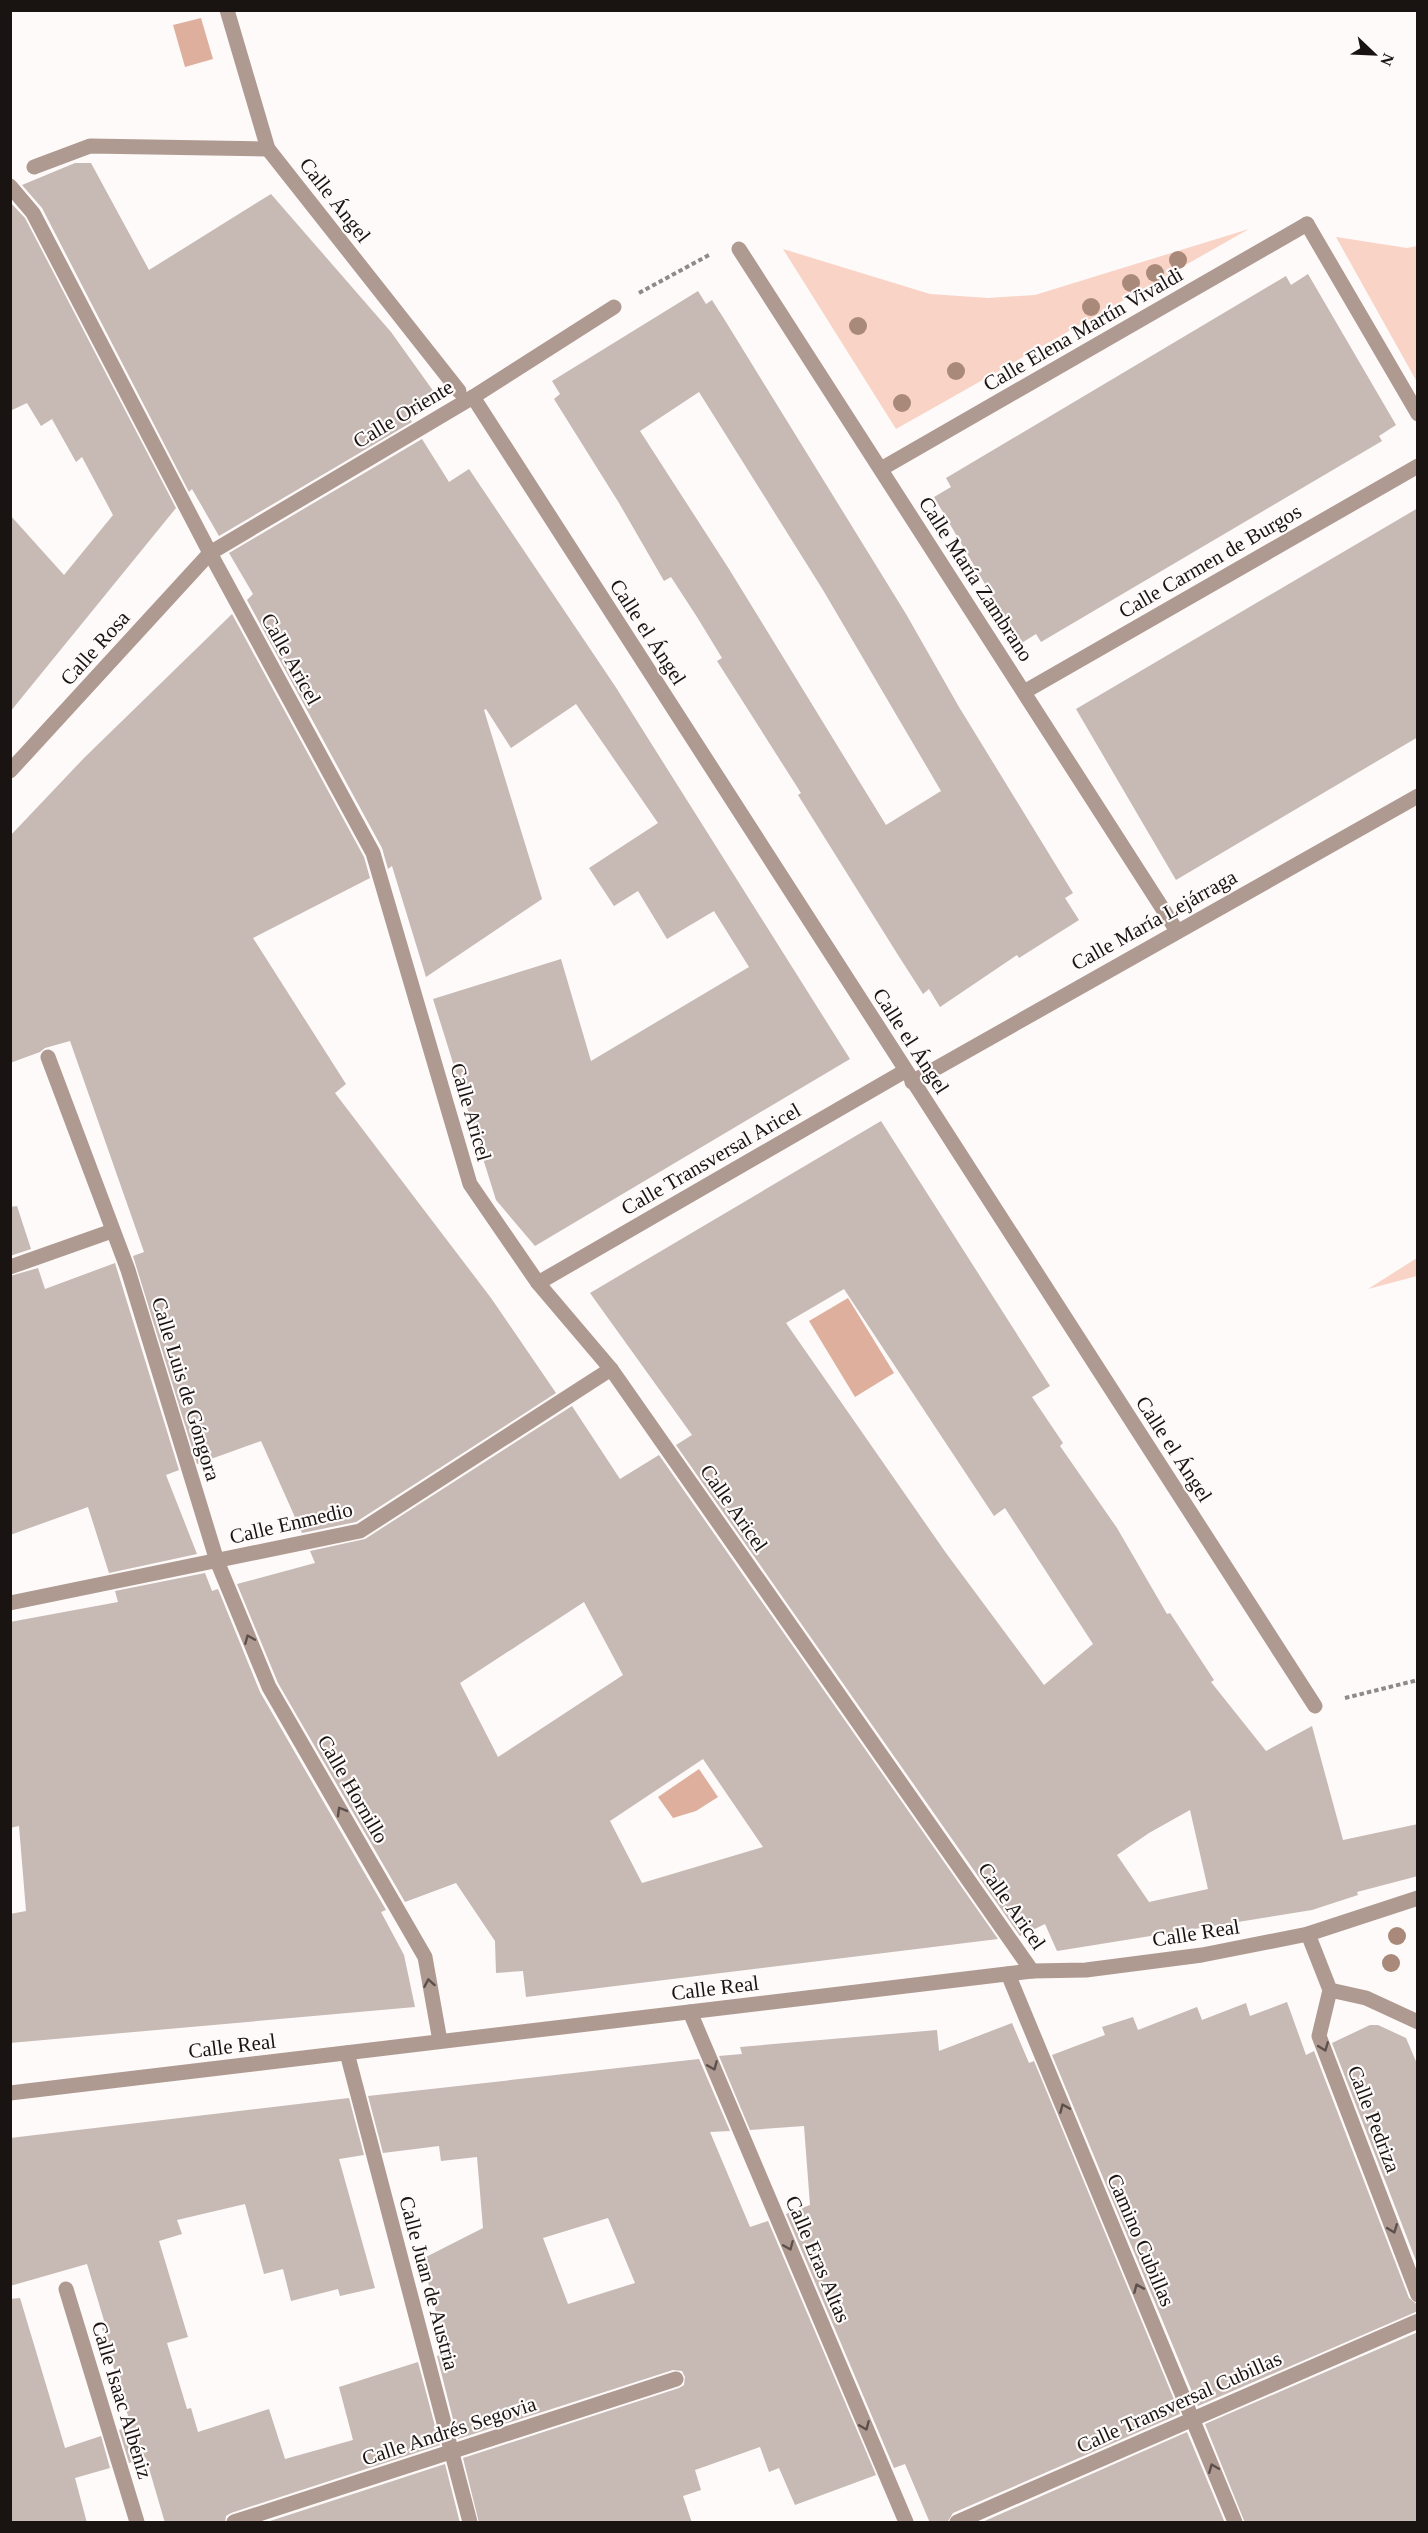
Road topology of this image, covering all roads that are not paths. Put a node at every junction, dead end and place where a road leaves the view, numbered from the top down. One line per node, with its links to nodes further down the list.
1 (227, 10): 2 (street, Calle Ángel)
2 (268, 149): 3 (street); 7 (street, Calle Ángel)
3 (34, 167)
4 (10, 186): 11 (street, Calle Aricel)
5 (739, 249): 10 (street, Calle María Zambrano)
6 (614, 307): 7 (street, Calle Oriente)
7 (466, 394): 11 (street, Calle Oriente); 17 (street, Calle el Ángel)
8 (1418, 414): 10 (street, Calle Elena Martín Vivaldi)
9 (1418, 466): 12 (street, Calle Carmen de Burgos)
10 (881, 469): 12 (street, Calle María Zambrano)
11 (210, 553): 13 (street, Calle Rosa); 20 (street, Calle Aricel)
12 (1024, 692): 15 (street, Calle María Zambrano)
13 (10, 771)
14 (1418, 796): 15 (street, Calle María Lejárraga)
15 (1177, 931): 17 (street, Calle María Lejárraga)
16 (48, 1057): 18 (street, Calle Luis de Góngora)
17 (909, 1076): 20 (street, Calle Transversal Aricel); 24 (street, Calle el Ángel)
18 (112, 1231): 19 (street); 22 (street, Calle Luis de Góngora)
19 (10, 1267)
20 (538, 1283): 21 (street, Calle Aricel)
21 (611, 1369): 22 (street, Calle Enmedio); 27 (street, Calle Aricel)
22 (217, 1561): 23 (street, Calle Enmedio); 32 (street, Calle Hornillo, one-way to 22)
23 (10, 1603)
24 (1315, 1706)
25 (1418, 1898): 26 (street, Calle Real)
26 (1308, 1934): 27 (street, Calle Real); 29 (street)
27 (1032, 1971): 28 (street, Calle Real)
28 (1008, 1974): 30 (street, Calle Real); 39 (street, Camino Cubillas, one-way to 28)
29 (1330, 1990): 31 (street); 36 (street, Calle Pedriza, one-way to 36)
30 (690, 2012): 32 (street, Calle Real); 44 (street, Calle Eras Altas, one-way to 44)
31 (1418, 2022)
32 (440, 2041): 33 (street, Calle Real)
33 (347, 2053): 34 (street, Calle Real); 40 (street, Calle Juan de Austria)
34 (10, 2093)
35 (66, 2289): 41 (street, Calle Isaac Albéniz)
36 (1418, 2295)
37 (1418, 2321): 39 (street, Calle Transversal Cubillas)
38 (676, 2379): 40 (street, Calle Andrés Segovia)
39 (1192, 2419): 45 (street, Calle Transversal Cubillas); 46 (street, Camino Cubillas, one-way to 39)
40 (451, 2452): 42 (street, Calle Andrés Segovia); 43 (street, Calle Juan de Austria)
41 (137, 2523)
42 (234, 2523)
43 (470, 2523)
44 (906, 2523)
45 (957, 2523)
46 (1235, 2523)

